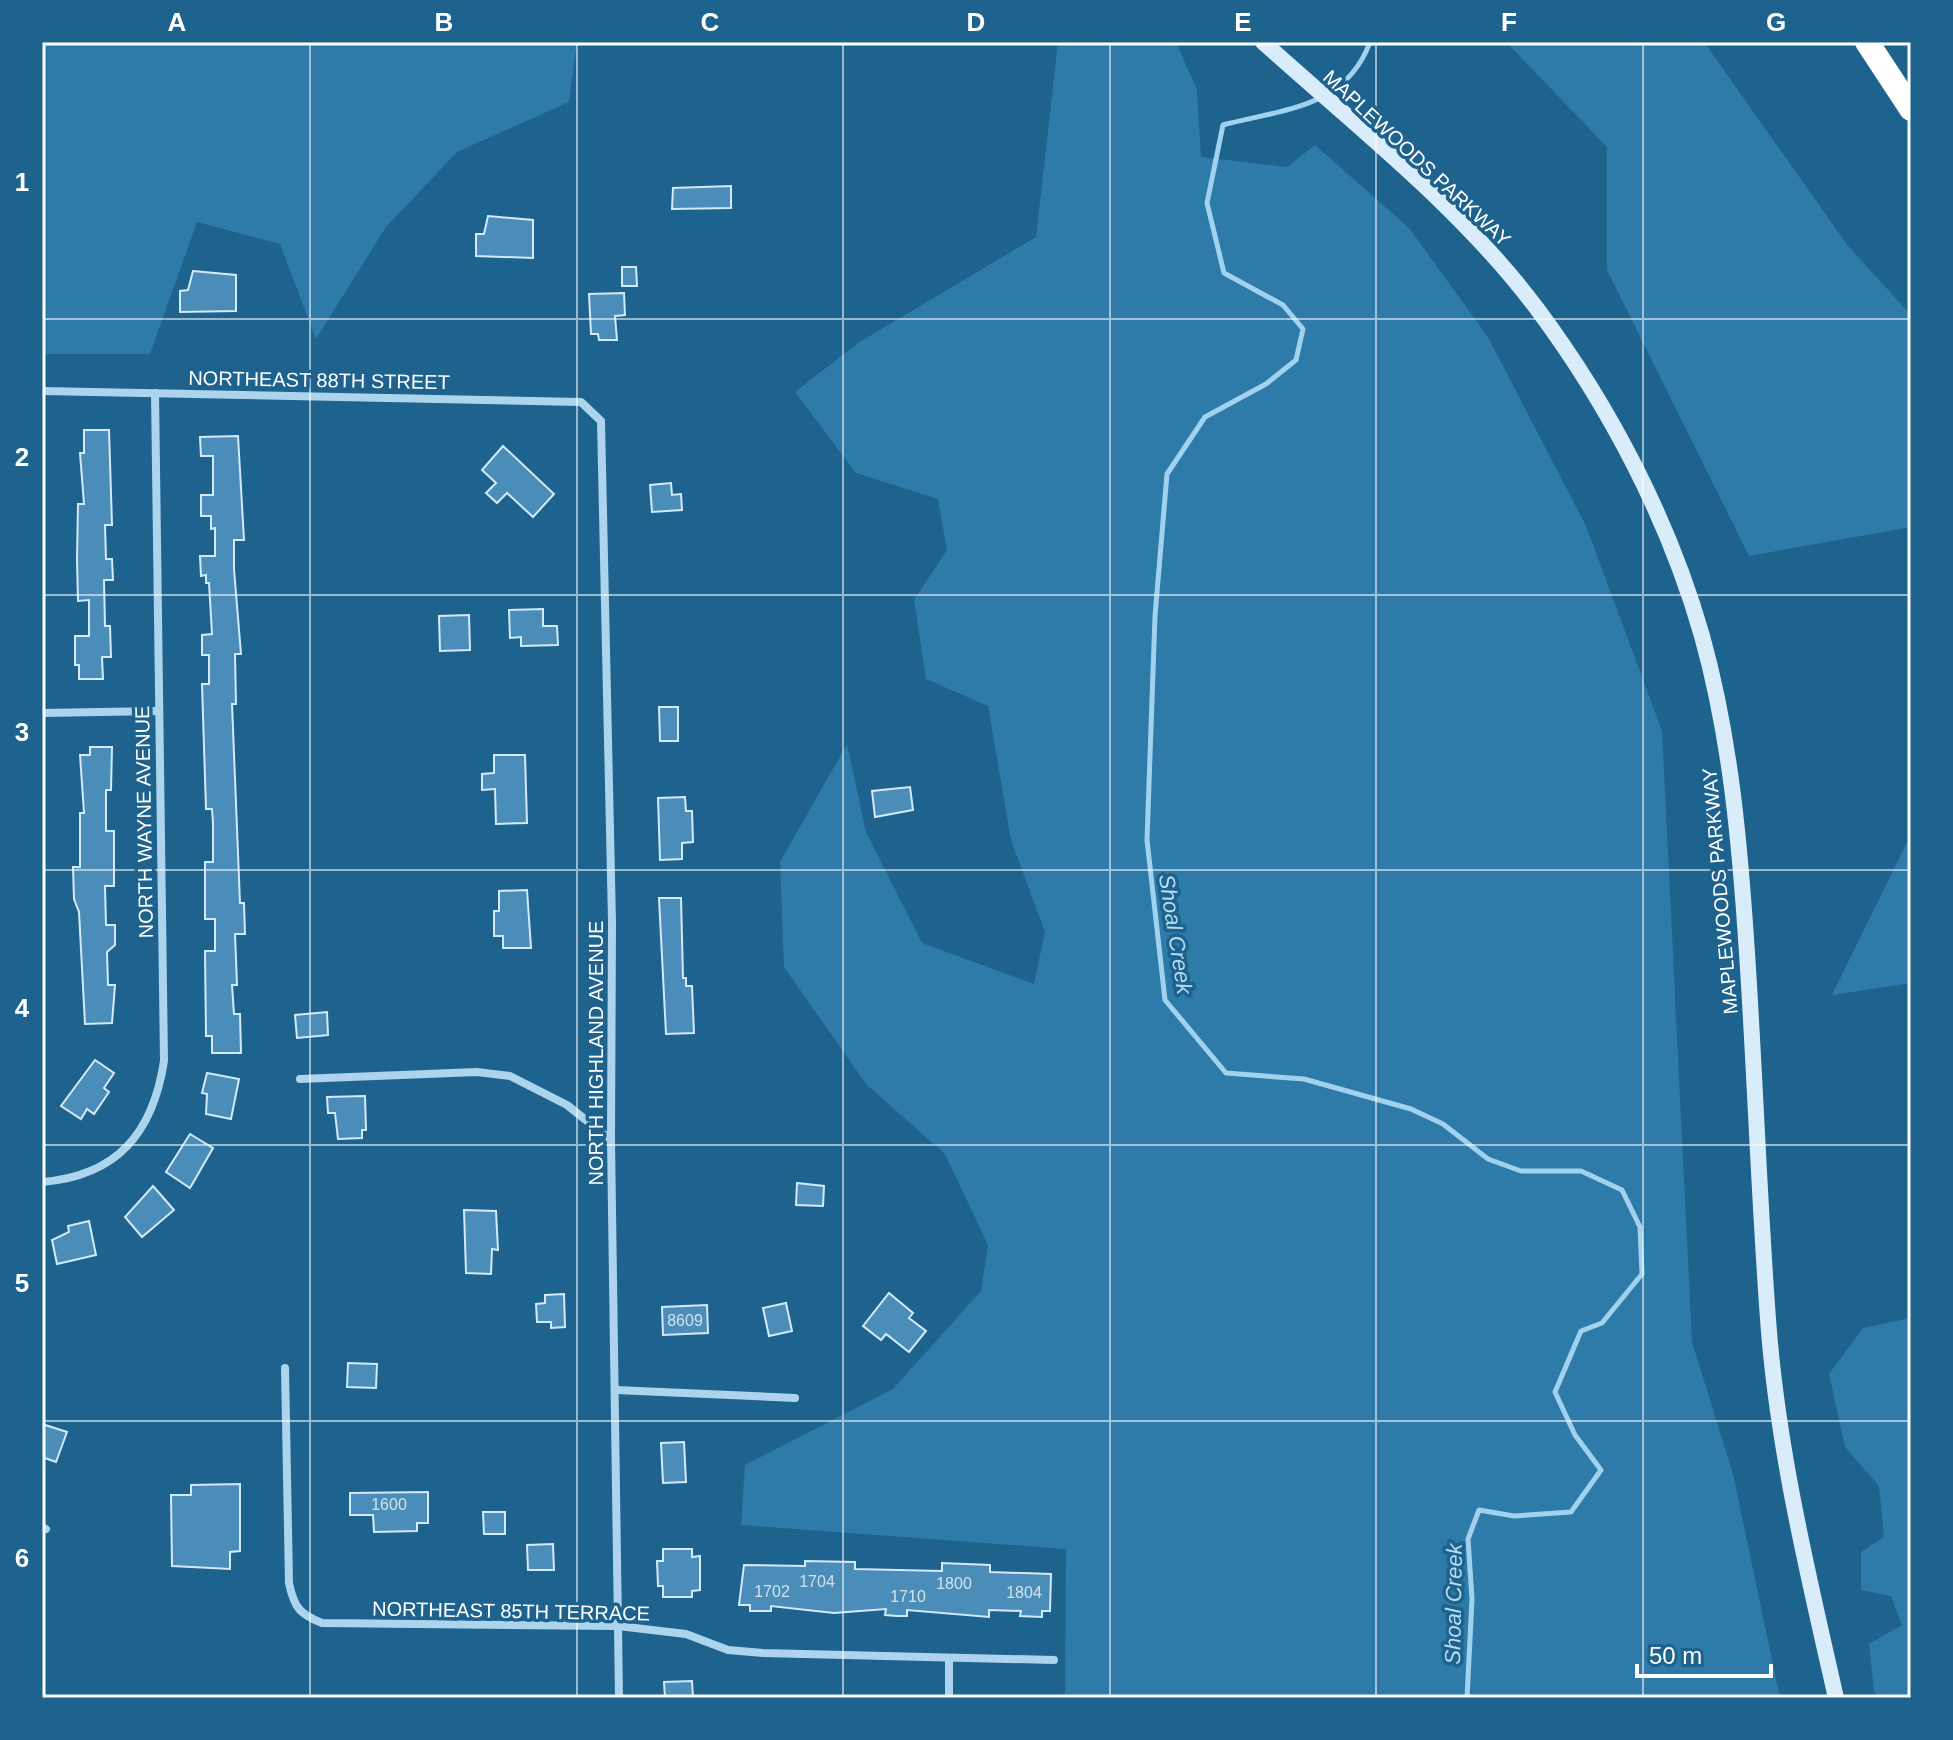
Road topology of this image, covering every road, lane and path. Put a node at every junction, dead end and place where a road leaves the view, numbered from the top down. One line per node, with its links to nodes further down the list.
1 (1263, 42): 20 (main road, MAPLEWOODS PARKWAY)
2 (1867, 42): 3 (highway)
3 (1911, 109)
4 (42, 391): 5 (street, NORTHEAST 88TH STREET)
5 (155, 393): 6 (street, NORTHEAST 88TH STREET); 7 (street, NORTH WAYNE AVENUE)
6 (592, 410): 10 (street, NORTH HIGHLAND AVENUE)
7 (158, 711): 8 (street); 11 (street, NORTH WAYNE AVENUE)
8 (42, 713)
9 (300, 1079): 10 (street)
10 (611, 1140): 13 (street, NORTH HIGHLAND AVENUE)
11 (42, 1182)
12 (285, 1368): 15 (street, NORTHEAST 85TH TERRACE)
13 (616, 1390): 14 (street); 15 (street, NORTH HIGHLAND AVENUE)
14 (795, 1398)
15 (618, 1626): 16 (street, NORTHEAST 85TH TERRACE); 18 (street, NORTH HIGHLAND AVENUE)
16 (949, 1658): 17 (street, NORTHEAST 85TH TERRACE); 19 (street)
17 (1054, 1660)
18 (619, 1698)
19 (949, 1698)
20 (1836, 1698)

